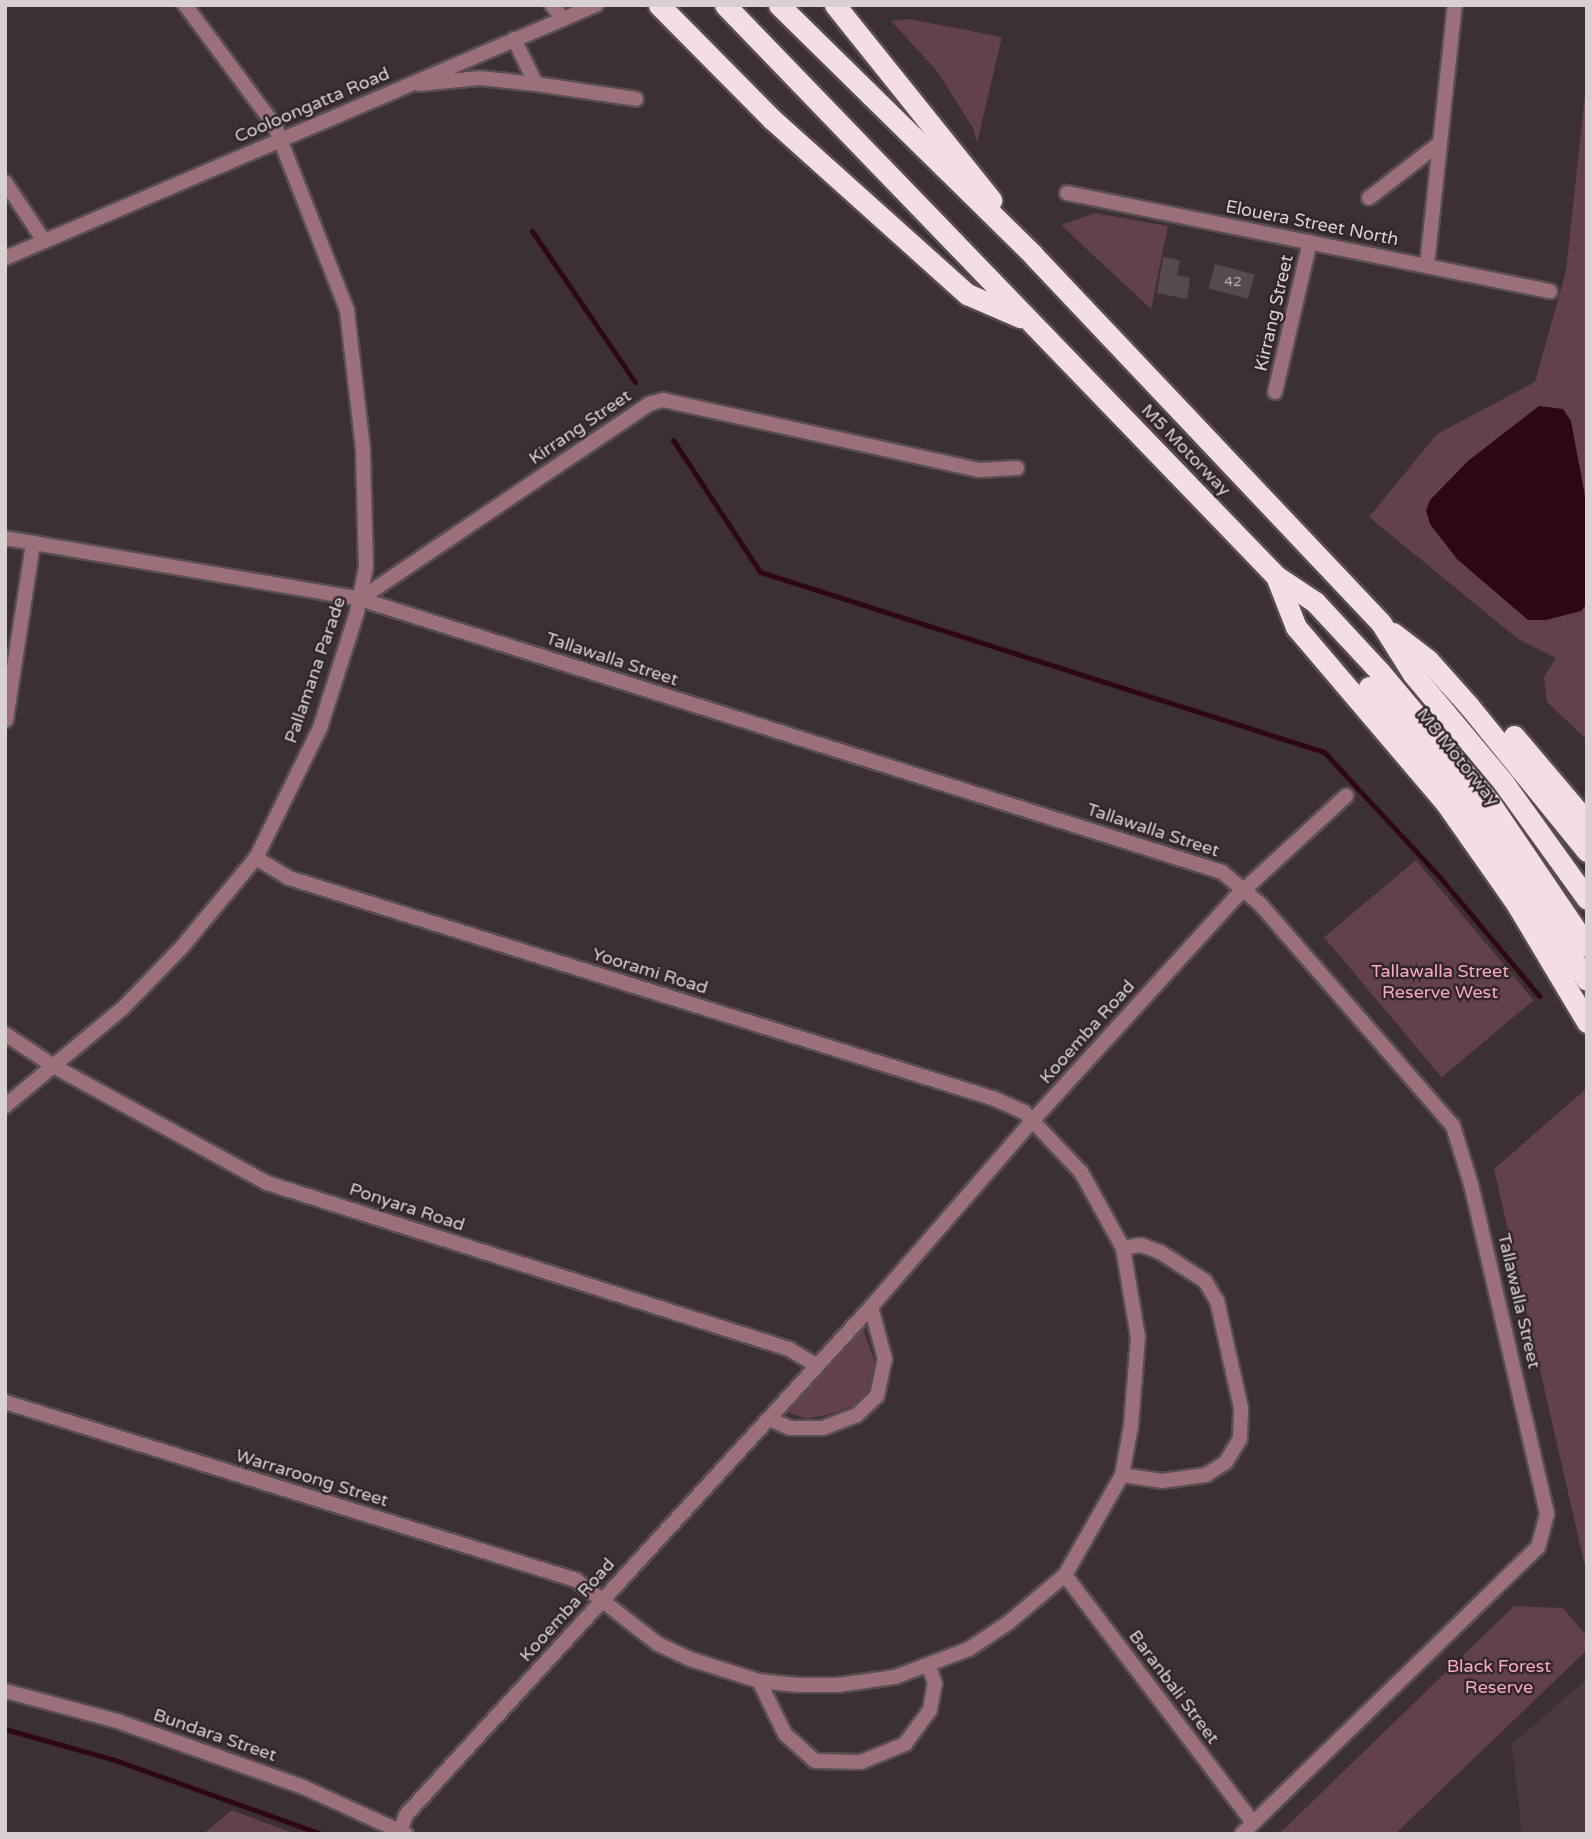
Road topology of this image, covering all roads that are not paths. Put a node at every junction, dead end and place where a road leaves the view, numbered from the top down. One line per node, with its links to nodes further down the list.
1 (185, 5): 14 (street, Pallamana Parade)
2 (552, 5): 9 (street)
3 (596, 5): 9 (street, Cooloongatta Road)
4 (659, 5): 25 (highway)
5 (725, 5): 25 (highway, M5 Motorway)
6 (779, 5): 21 (highway, M5 Motorway)
7 (835, 5): 21 (highway)
8 (1455, 5): 15 (street)
9 (562, 18): 10 (street, Cooloongatta Road)
10 (514, 39): 11 (street); 12 (street, Cooloongatta Road)
11 (536, 84): 12 (street); 13 (street)
12 (405, 86): 14 (street, Cooloongatta Road)
13 (636, 99)
14 (281, 139): 19 (street, Cooloongatta Road); 31 (street, Pallamana Parade)
15 (1440, 143): 18 (street); 23 (street)
16 (5, 182): 19 (street)
17 (1067, 193): 20 (street, Elouera Street North)
18 (1369, 198)
19 (44, 241): 22 (street, Cooloongatta Road)
20 (1310, 242): 23 (street, Elouera Street North); 26 (street, Kirrang Street)
21 (1033, 255): 32 (highway, M5 Motorway)
22 (5, 258)
23 (1427, 265): 24 (street, Elouera Street North)
24 (1550, 291)
25 (1028, 321): 30 (highway, M5 Motorway)
26 (1275, 392)
27 (1017, 468): 31 (street, Kirrang Street)
28 (5, 538): 29 (street, Tallawalla Street)
29 (33, 543): 31 (street, Tallawalla Street); 33 (street)
30 (1276, 576): 40 (highway, M5 Motorway); 41 (highway, M8 Motorway); 42 (highway)
31 (360, 598): 37 (street, Pallamana Parade); 38 (street, Tallawalla Street)
32 (1381, 623): 35 (highway); 36 (highway); 39 (highway, M5 Motorway)
33 (6, 720)
34 (1346, 796): 38 (street, Kooemba Road)
35 (1587, 822)
36 (1587, 850)
37 (256, 858): 44 (street, Pallamana Parade); 46 (street, Yoorami Road)
38 (1244, 888): 46 (street, Kooemba Road); 58 (street, Tallawalla Street)
39 (1587, 899)
40 (1587, 946)
41 (1587, 980)
42 (1587, 1022)
43 (5, 1034): 44 (street, Ponyara Road)
44 (55, 1067): 45 (street, Pallamana Parade); 49 (street, Ponyara Road)
45 (5, 1106)
46 (1033, 1120): 47 (street, Yoorami Road); 48 (street, Kooemba Road)
47 (1123, 1248): 52 (street, Yoorami Road); 52 (street)
48 (871, 1307): 49 (street, Kooemba Road); 51 (street)
49 (817, 1366): 51 (street, Kooemba Road)
50 (5, 1402): 54 (street, Warraroong Street)
51 (769, 1419): 54 (street, Kooemba Road)
52 (1122, 1475): 53 (street, Yoorami Road)
53 (1065, 1575): 55 (street, Warraroong Street); 58 (street, Baranbali Street)
54 (601, 1600): 56 (street, Warraroong Street); 59 (street, Kooemba Road)
55 (929, 1667): 56 (street, Warraroong Street); 56 (street)
56 (759, 1681)
57 (5, 1691): 59 (street, Bundara Street)
58 (1253, 1823): 60 (street, Tallawalla Street)
59 (403, 1832)
60 (1242, 1834)

